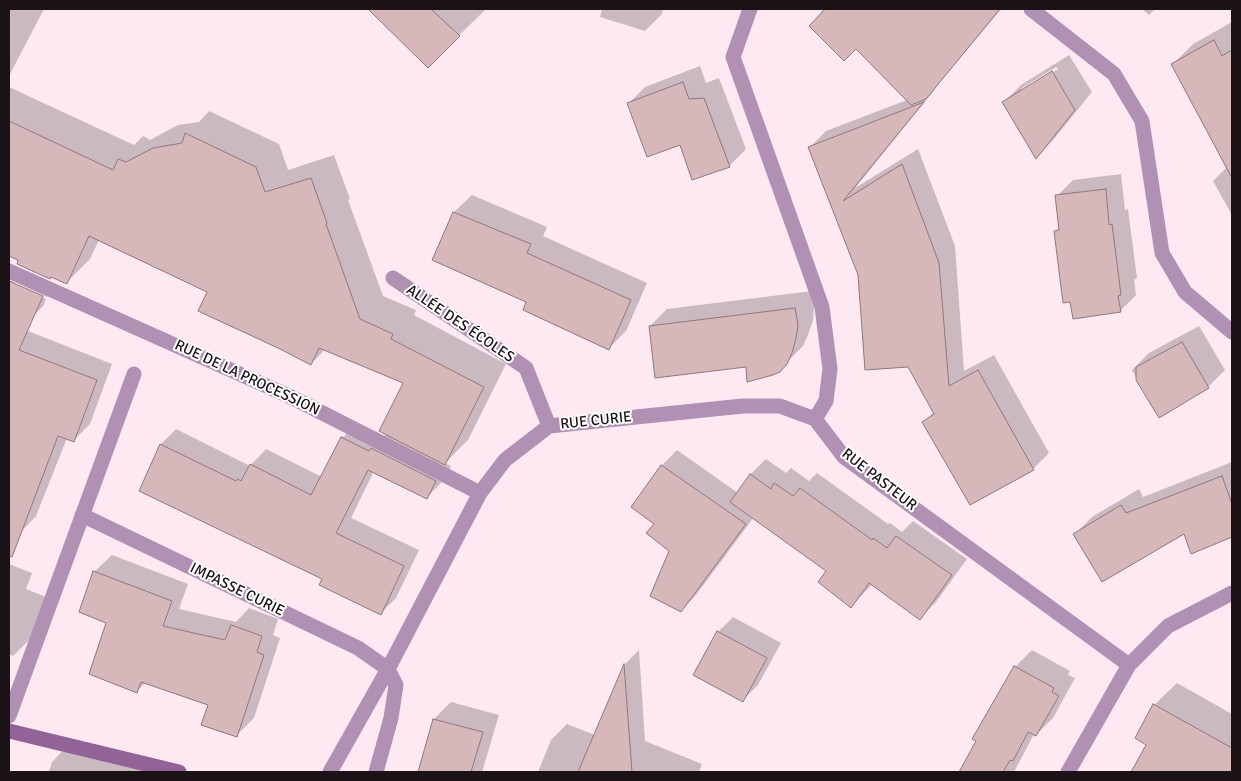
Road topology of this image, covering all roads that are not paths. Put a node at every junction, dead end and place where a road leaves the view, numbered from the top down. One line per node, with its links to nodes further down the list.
1 (750, 9): 7 (street)
2 (1031, 9): 5 (street)
3 (9, 271): 9 (street, RUE DE LA PROCESSION)
4 (393, 278): 8 (street, ALLÉE DES ÉCOLES)
5 (1232, 332)
6 (134, 374): 10 (street)
7 (815, 418): 8 (street, RUE CURIE); 12 (street, RUE PASTEUR)
8 (549, 426): 9 (street, RUE CURIE)
9 (480, 494): 13 (street, RUE CURIE)
10 (82, 516): 13 (street, IMPASSE CURIE); 14 (street)
11 (1232, 593): 12 (street)
12 (1130, 664): 19 (street)
13 (388, 669): 17 (street, RUE CURIE); 18 (street)
14 (9, 716)
15 (9, 731): 16 (street)
16 (180, 772)
17 (330, 772)
18 (376, 772)
19 (1068, 772)

